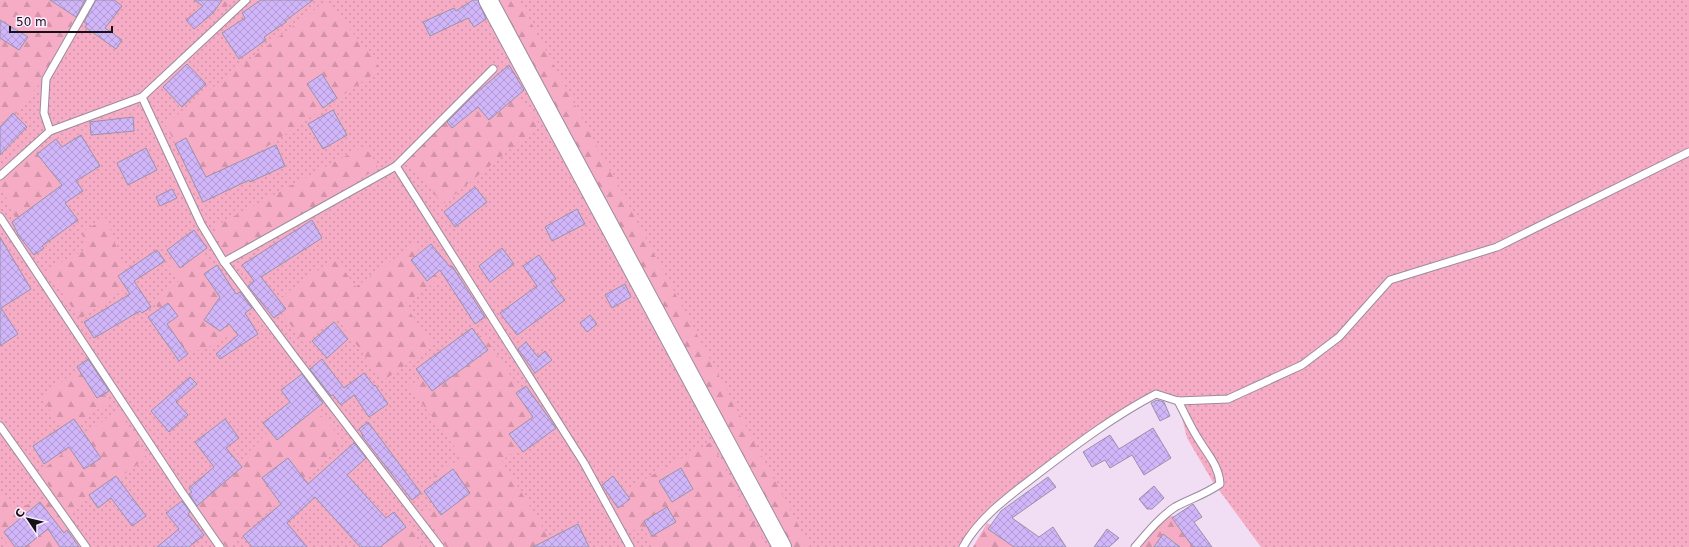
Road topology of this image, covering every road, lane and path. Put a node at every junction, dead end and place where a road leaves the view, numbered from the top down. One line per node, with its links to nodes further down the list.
1 (91, 0): 6 (lane)
2 (246, 0): 5 (lane)
3 (488, 0): 18 (street)
4 (493, 69): 8 (lane)
5 (142, 97): 6 (lane); 11 (lane)
6 (50, 131): 9 (lane)
7 (1689, 152): 12 (lane)
8 (396, 166): 11 (lane); 17 (lane)
9 (0, 176)
10 (0, 217): 15 (lane)
11 (224, 262): 16 (lane)
12 (1178, 402): 19 (lane); 20 (lane)
13 (0, 426): 14 (lane)
14 (86, 547)
15 (220, 547)
16 (440, 547)
17 (630, 547)
18 (782, 547)
19 (963, 547)
20 (1135, 547)

